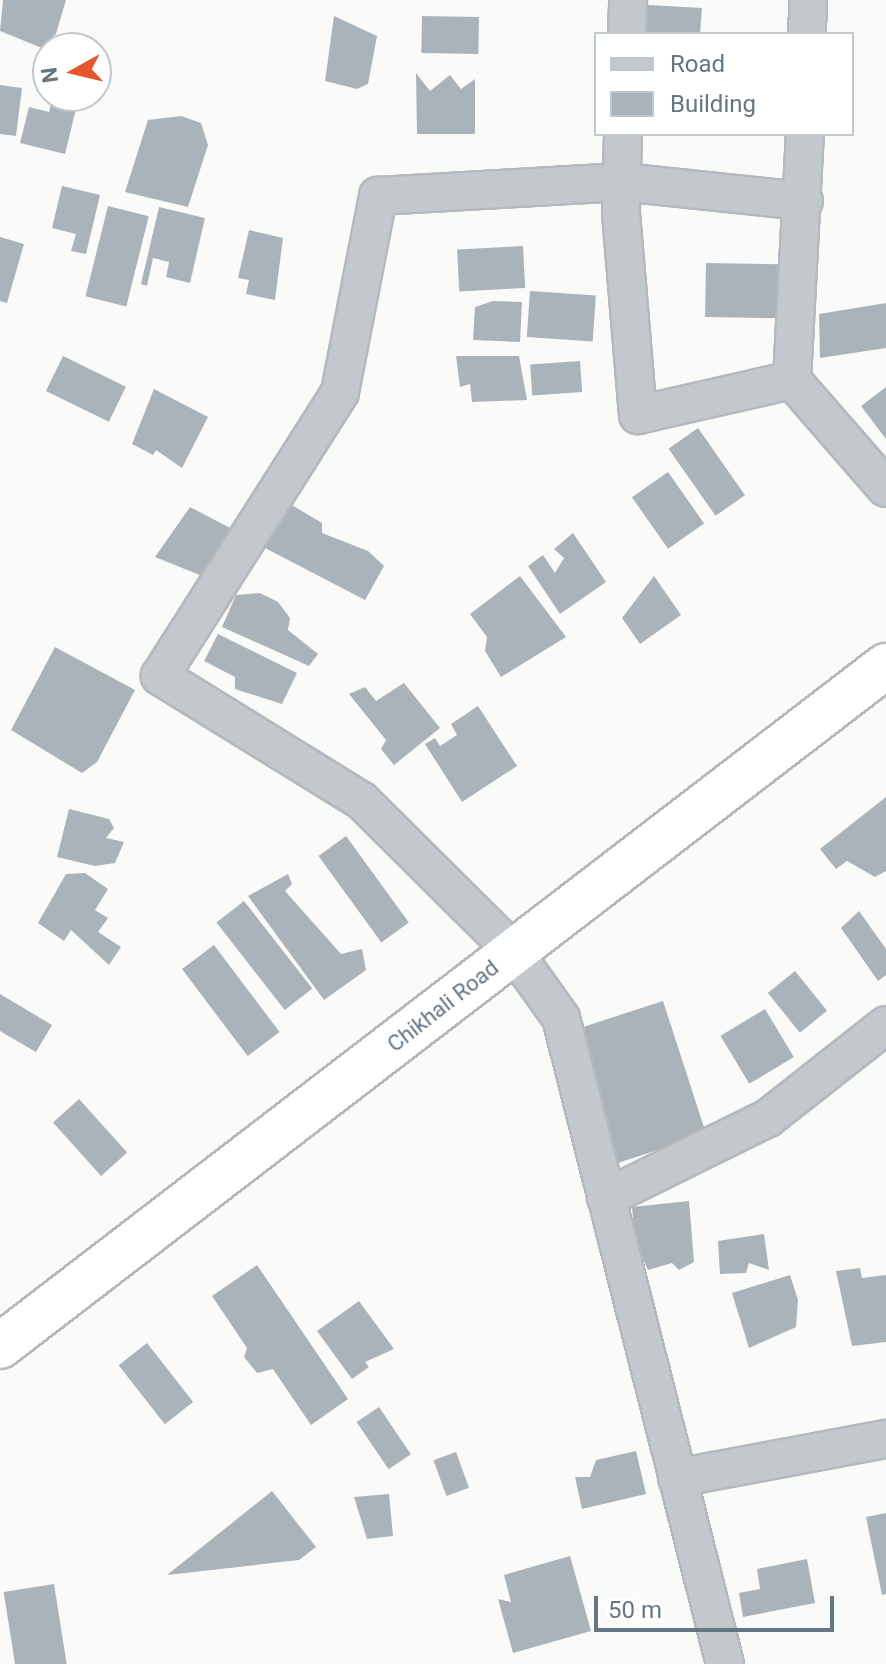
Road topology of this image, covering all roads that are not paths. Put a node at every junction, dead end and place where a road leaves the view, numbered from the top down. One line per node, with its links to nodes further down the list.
1 (628, 0): 3 (street)
2 (808, 0): 4 (street)
3 (627, 32)
4 (807, 32)
5 (623, 136): 7 (street)
6 (805, 136): 8 (street)
7 (622, 182): 8 (street); 9 (street); 12 (street)
8 (804, 201): 9 (street)
9 (792, 380): 10 (street)
10 (886, 488)
11 (886, 666): 12 (highway, Chikhali Road)
12 (514, 952): 14 (street); 15 (highway, Chikhali Road)
13 (886, 1025): 14 (street)
14 (606, 1198): 17 (street)
15 (0, 1346)
16 (886, 1439): 17 (street)
17 (677, 1478): 18 (street)
18 (725, 1664)

